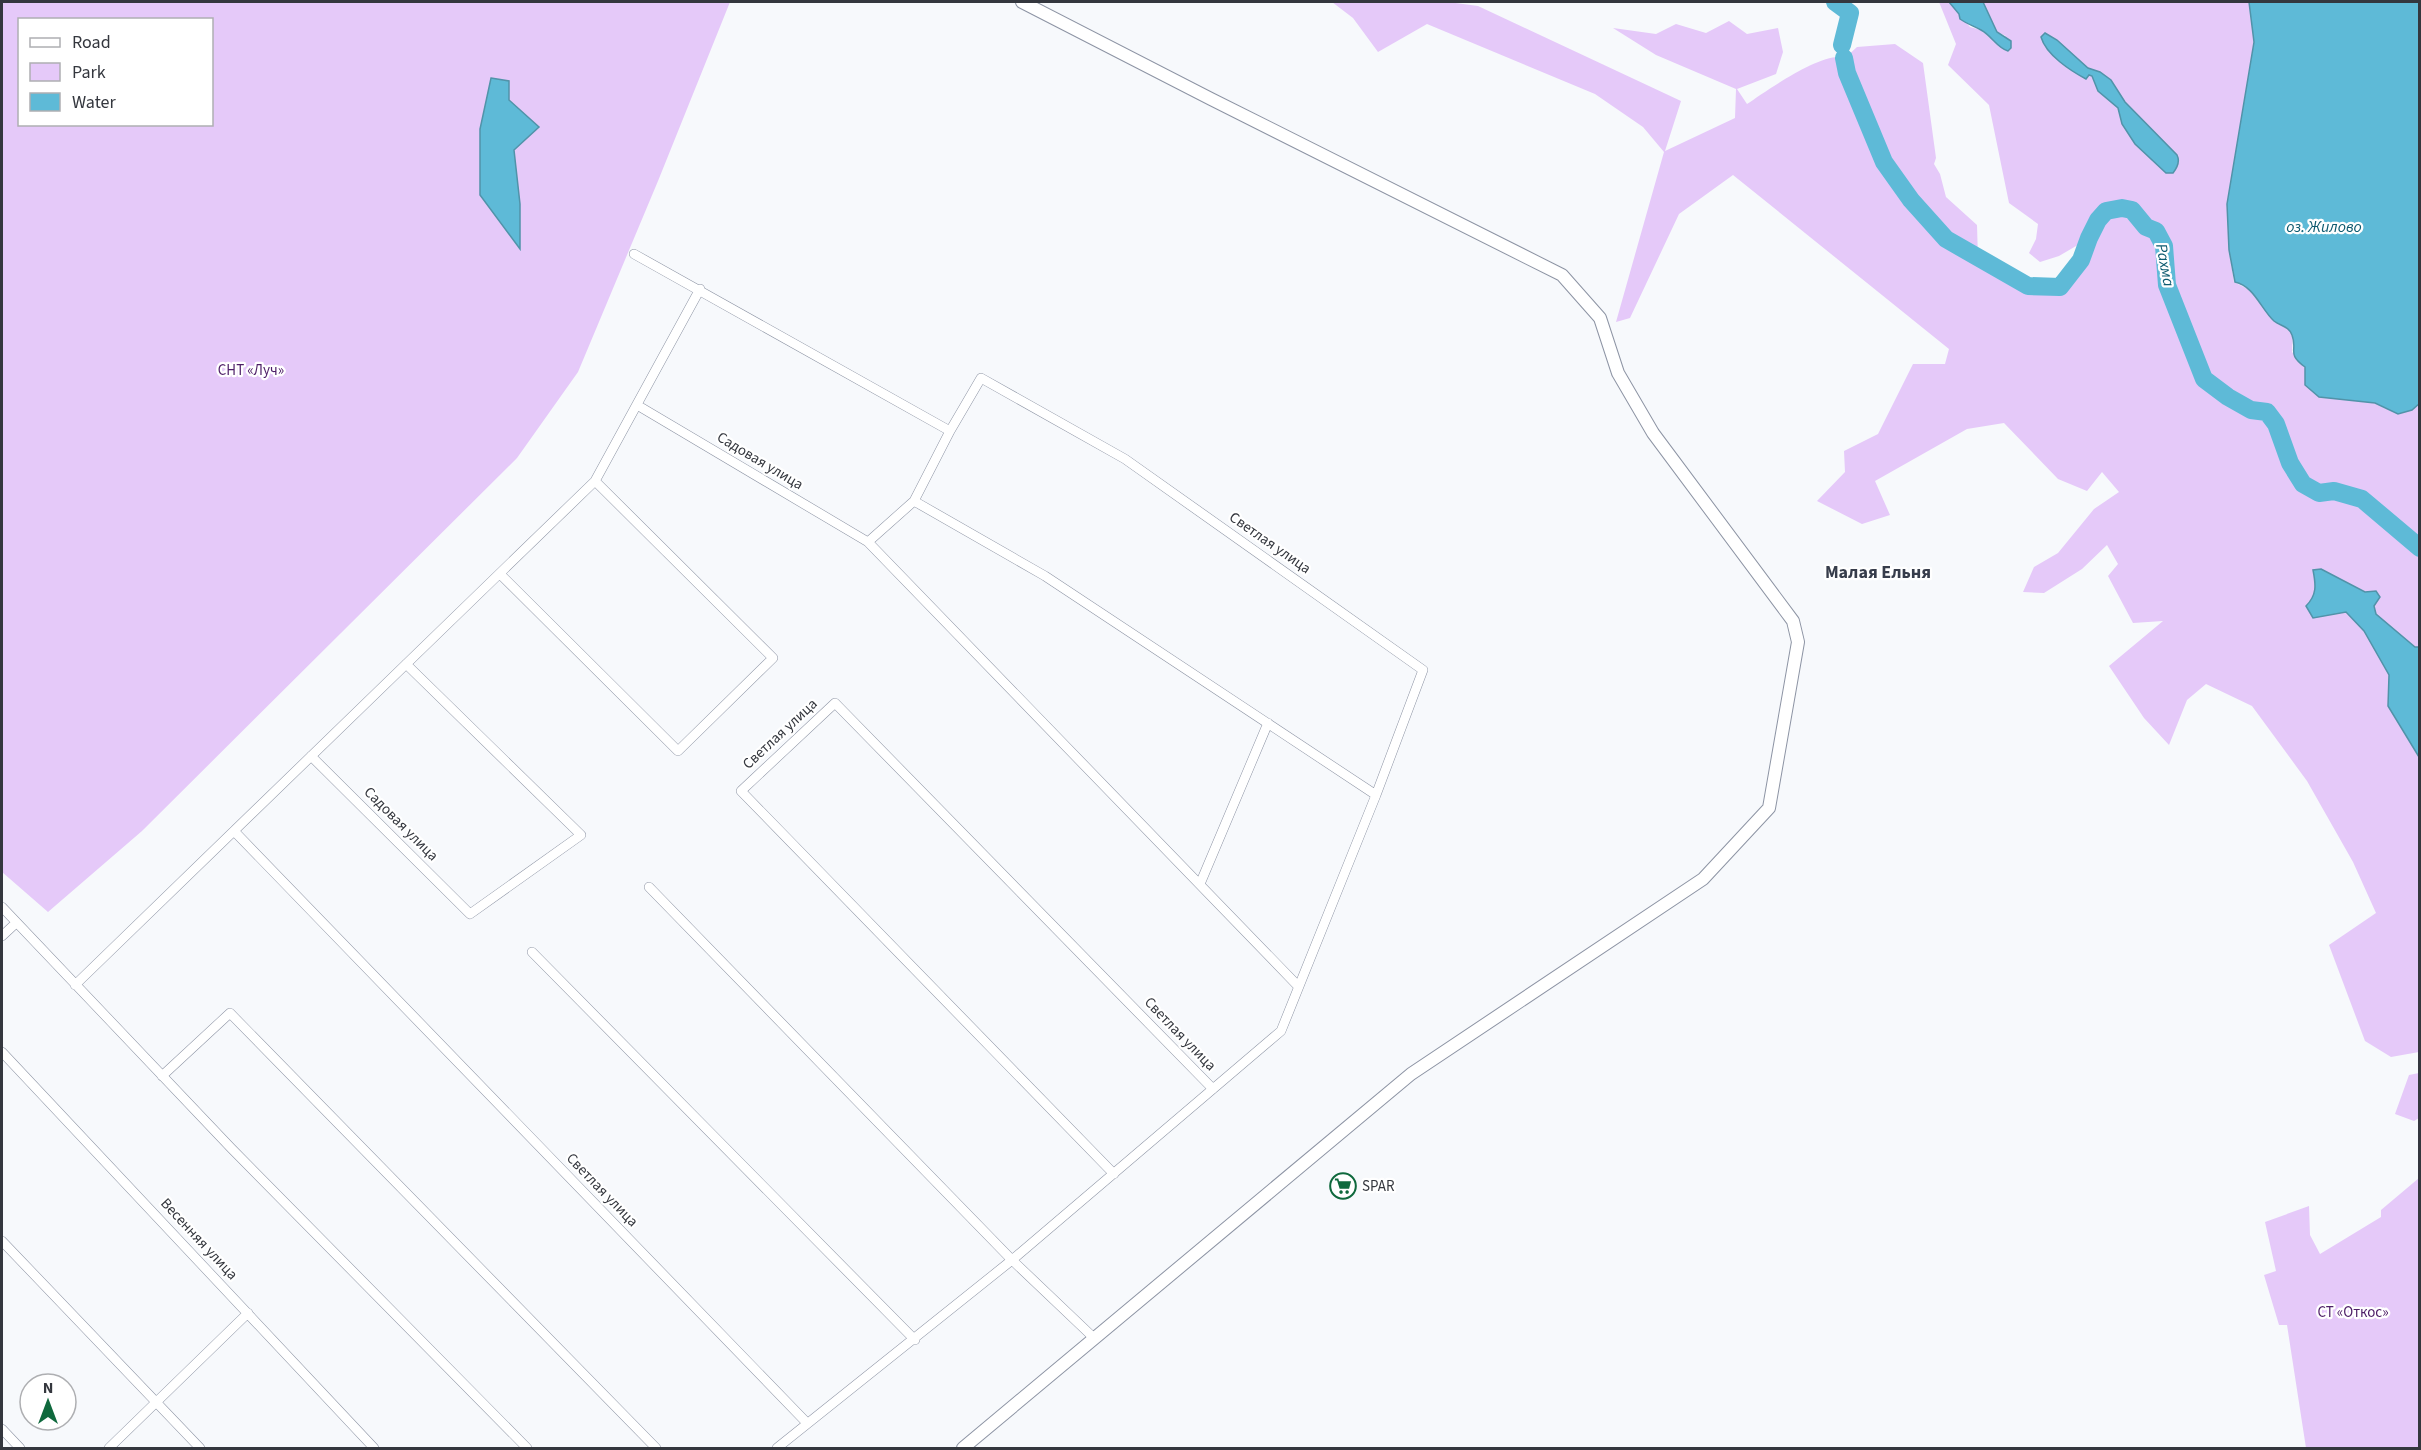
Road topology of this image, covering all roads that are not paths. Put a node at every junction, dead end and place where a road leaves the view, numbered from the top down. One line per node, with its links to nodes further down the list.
1 (1022, 2): 30 (street)
2 (634, 254): 3 (street)
3 (700, 289): 4 (street); 5 (street)
4 (637, 405): 6 (street); 8 (street, Садовая улица)
5 (950, 431): 7 (street); 13 (street, Светлая улица)
6 (595, 481): 9 (street); 9 (street)
7 (914, 501): 8 (street); 11 (street)
8 (868, 542): 15 (street)
9 (500, 574): 10 (street)
10 (406, 664): 12 (street); 12 (street, Садовая улица)
11 (1268, 723): 13 (street); 15 (street)
12 (311, 756): 14 (street)
13 (1376, 795): 22 (street, Светлая улица)
14 (234, 831): 21 (street); 33 (street, Светлая улица)
15 (1200, 884): 22 (street)
16 (648, 887): 28 (street)
17 (2, 907): 18 (street)
18 (16, 923): 19 (street); 21 (street)
19 (2, 936)
20 (532, 952): 31 (street)
21 (75, 985): 24 (street)
22 (1298, 986): 25 (street, Светлая улица)
23 (2, 1052): 29 (street, Весенняя улица)
24 (162, 1076): 40 (street); 41 (street)
25 (1213, 1089): 26 (street, Светлая улица); 26 (street, Светлая улица)
26 (1114, 1174): 28 (street, Светлая улица)
27 (2, 1241): 32 (street)
28 (1012, 1260): 30 (street); 31 (street, Светлая улица)
29 (248, 1313): 32 (street); 39 (street, Весенняя улица)
30 (1094, 1338): 35 (street)
31 (915, 1340): 33 (street, Светлая улица)
32 (157, 1402): 37 (street); 38 (street)
33 (807, 1423): 42 (street, Светлая улица)
34 (2, 1429): 36 (street)
35 (963, 1448)
36 (20, 1449)
37 (109, 1449)
38 (200, 1449)
39 (374, 1449)
40 (527, 1449)
41 (656, 1449)
42 (777, 1449)

